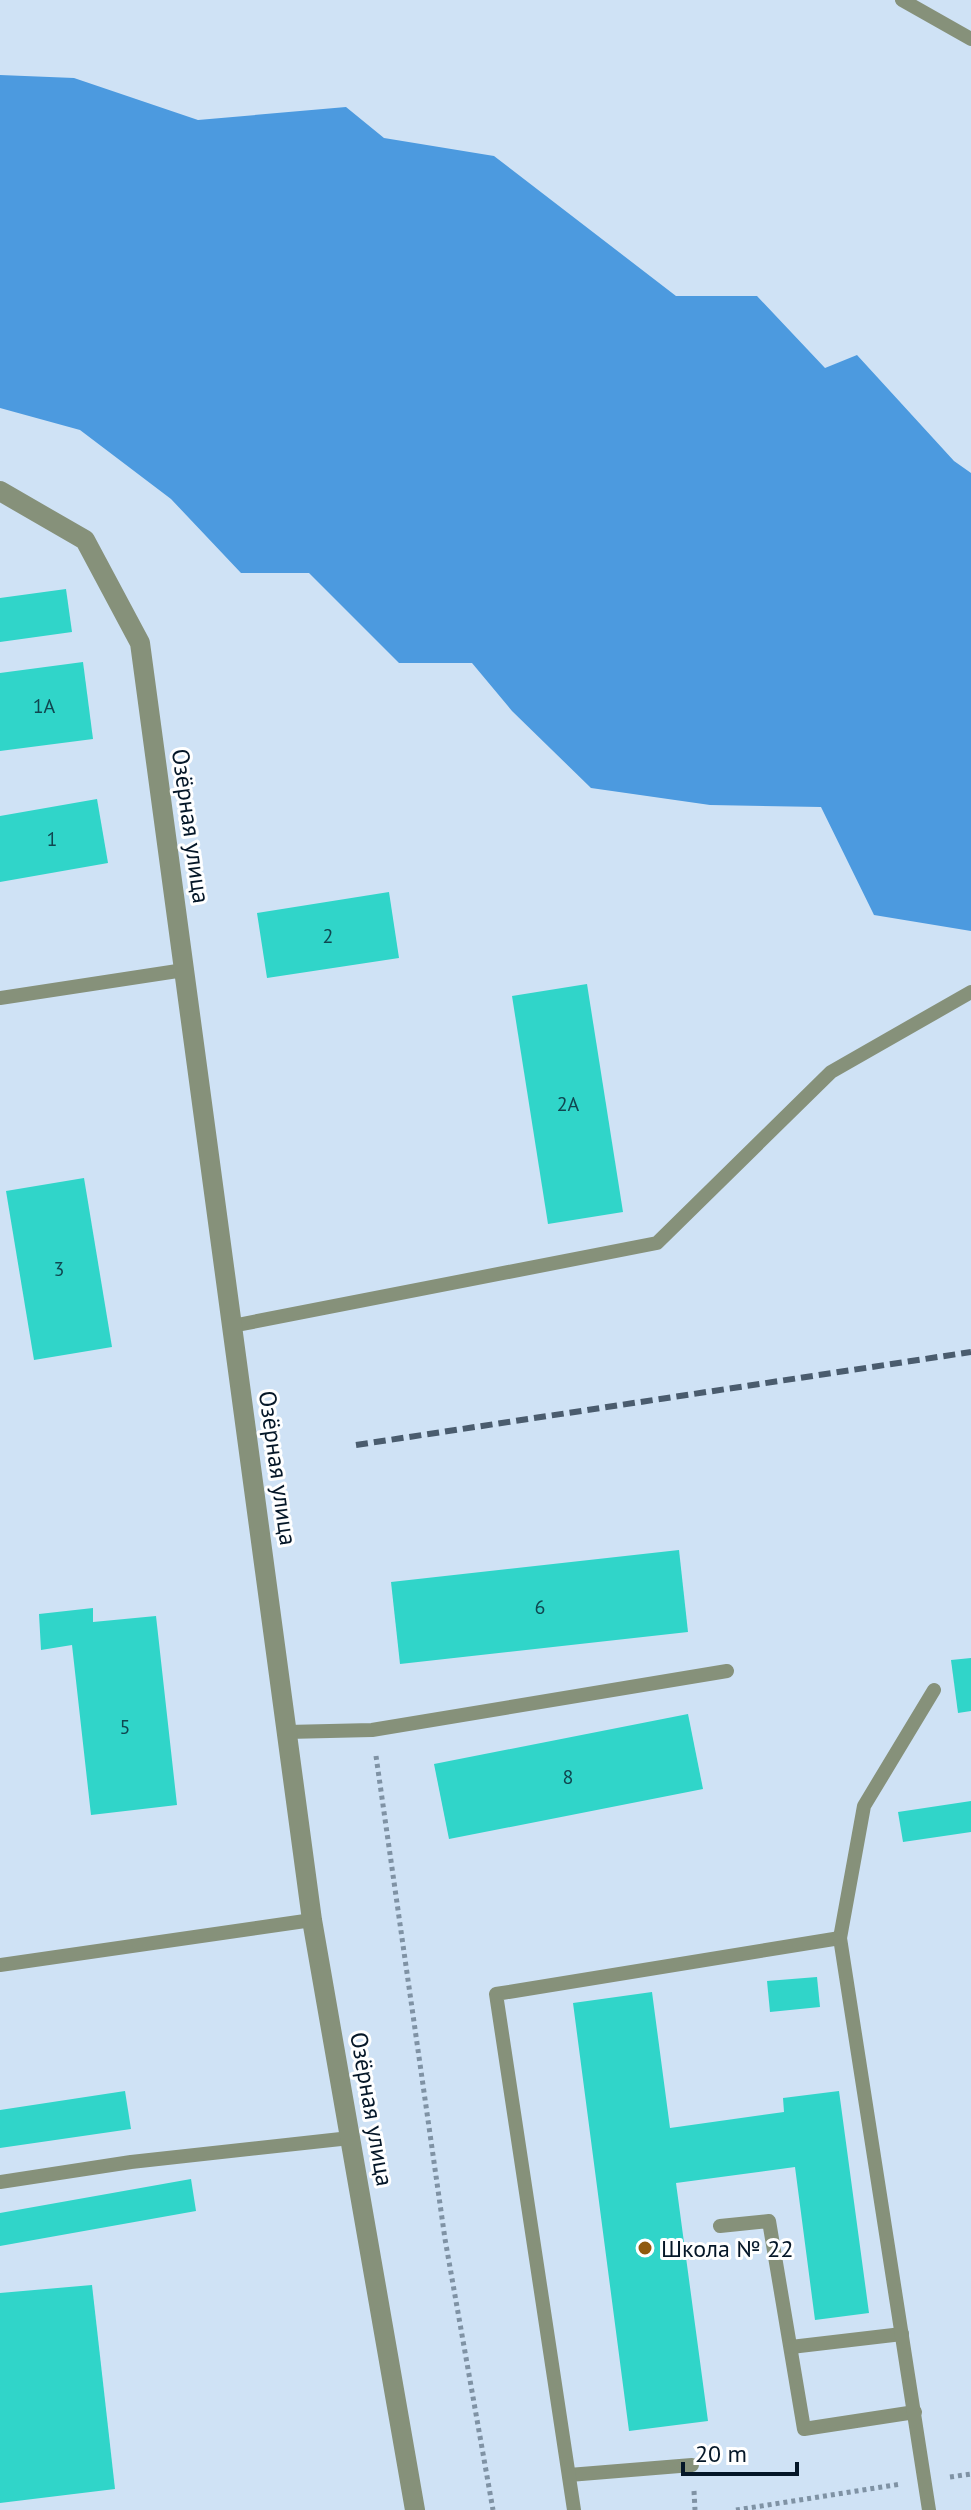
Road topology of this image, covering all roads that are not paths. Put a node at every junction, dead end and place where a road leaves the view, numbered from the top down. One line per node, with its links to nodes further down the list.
1 (902, 0): 2 (lane)
2 (971, 39)
3 (0, 491): 4 (street, Озёрная улица)
4 (184, 970): 6 (lane); 7 (street, Озёрная улица)
5 (971, 992): 7 (lane)
6 (0, 998)
7 (232, 1326): 10 (street, Озёрная улица)
8 (727, 1671): 10 (lane)
9 (934, 1690): 12 (lane)
10 (287, 1732): 11 (street, Озёрная улица)
11 (312, 1920): 13 (lane); 14 (street, Озёрная улица)
12 (840, 1938): 17 (lane); 21 (lane)
13 (0, 1965)
14 (350, 2138): 15 (lane); 22 (street, Озёрная улица)
15 (0, 2182)
16 (720, 2226): 18 (lane)
17 (902, 2334): 18 (lane); 19 (lane)
18 (791, 2347): 19 (lane)
19 (915, 2412): 24 (lane)
20 (692, 2465): 21 (lane)
21 (569, 2475): 23 (lane)
22 (415, 2510)
23 (574, 2510)
24 (929, 2510)

